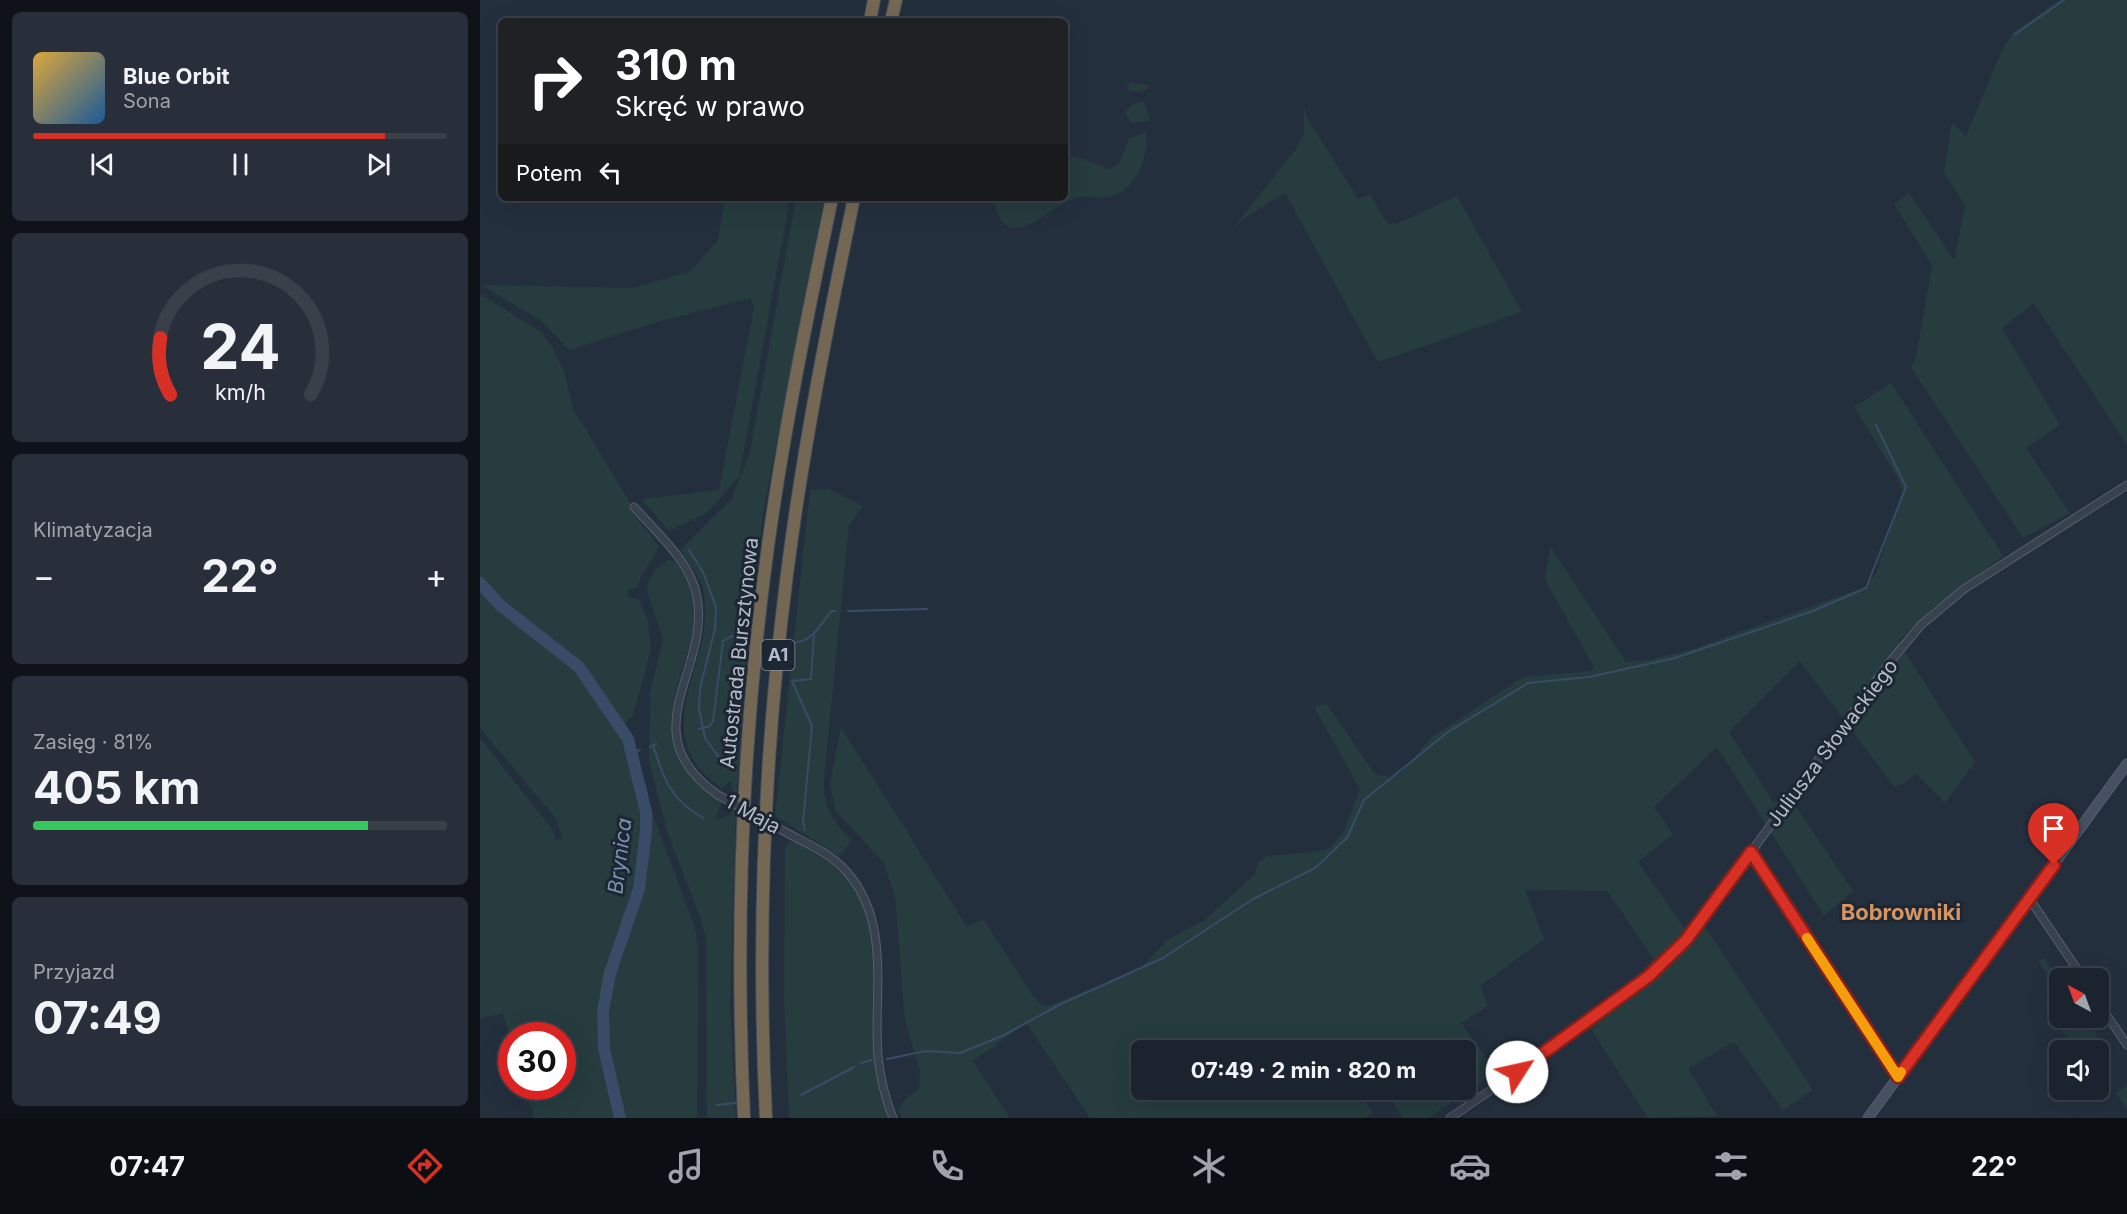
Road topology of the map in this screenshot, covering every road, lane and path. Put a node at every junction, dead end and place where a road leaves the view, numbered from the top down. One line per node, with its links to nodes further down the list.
1 (874, 0): 3 (highway)
2 (896, 0): 4 (highway)
3 (871, 18)
4 (892, 18)
5 (831, 201): 16 (highway, Autostrada Bursztynowa / A1)
6 (853, 201): 17 (highway, Autostrada Bursztynowa / A1)
7 (2127, 484): 10 (street, Juliusza Słowackiego)
8 (634, 507): 18 (street, 1 Maja, bridge)
9 (2127, 764): 11 (street)
10 (1751, 852): 15 (street); 19 (street, Juliusza Słowackiego)
11 (2029, 898): 12 (street); 15 (street)
12 (2076, 968)
13 (2109, 1018): 14 (street)
14 (2127, 1045)
15 (1898, 1077): 20 (street)
16 (744, 1118)
17 (766, 1118)
18 (893, 1118)
19 (1450, 1118)
20 (1869, 1118)

